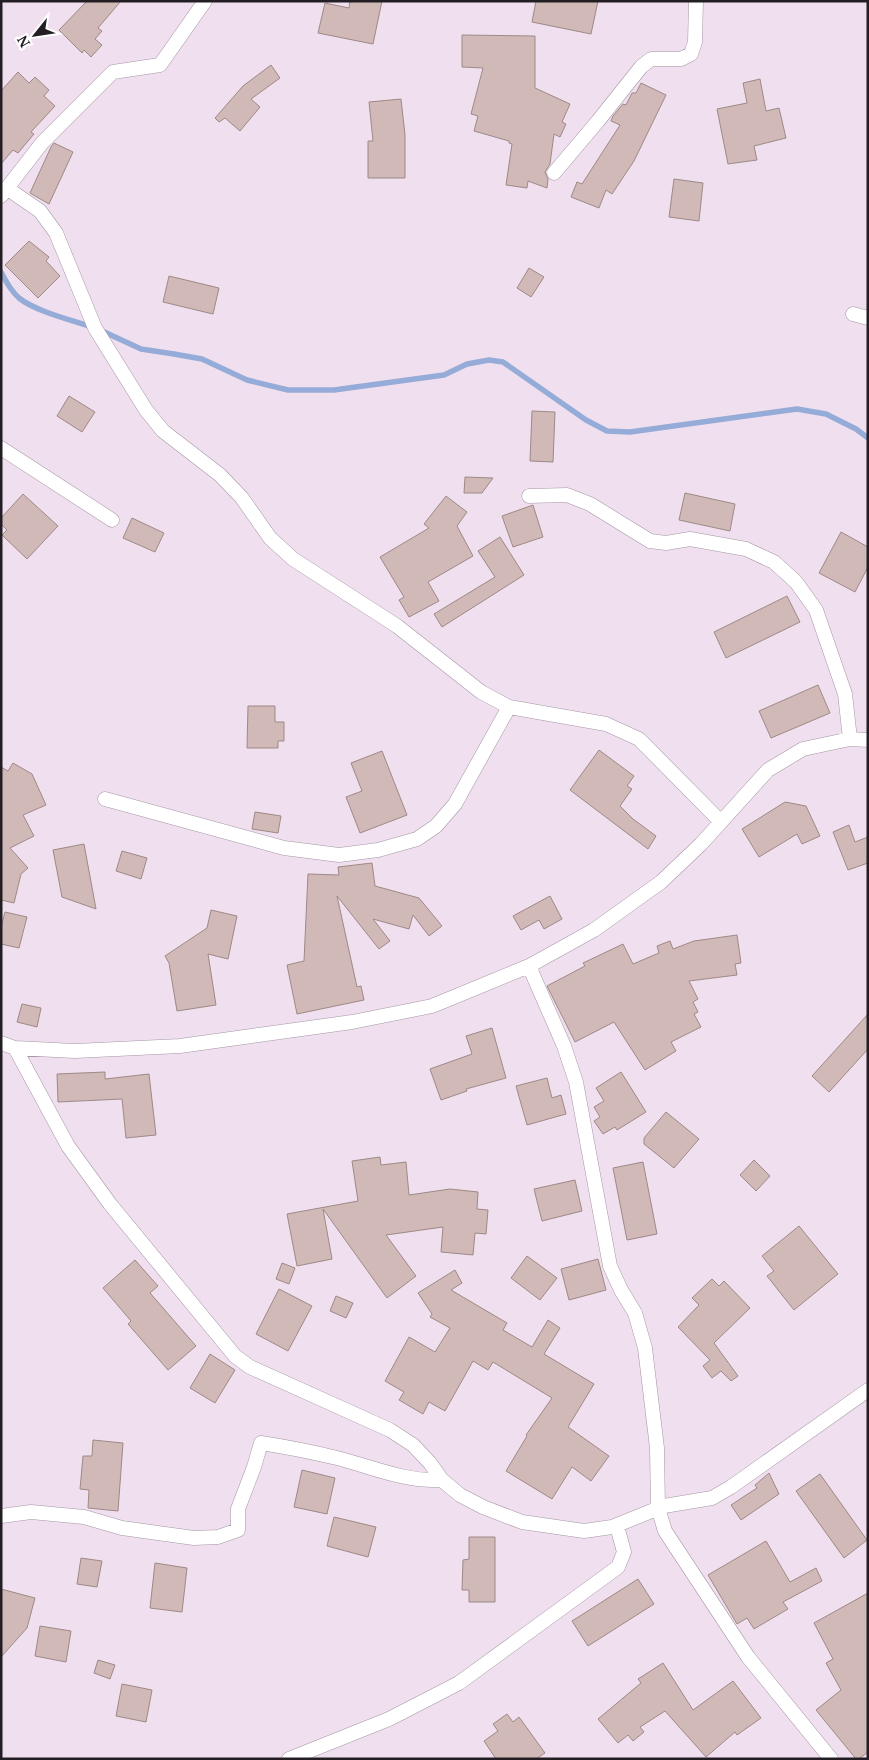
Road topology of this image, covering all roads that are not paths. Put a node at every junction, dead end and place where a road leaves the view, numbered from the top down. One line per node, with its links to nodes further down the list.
1 (205, 1): 4 (street)
2 (696, 1): 3 (street)
3 (554, 173)
4 (5, 192): 10 (street)
5 (853, 314): 6 (street)
6 (868, 318)
7 (1, 448): 9 (street)
8 (529, 496): 11 (street)
9 (112, 520)
10 (510, 707): 13 (street); 14 (street)
11 (850, 739): 12 (street); 14 (street)
12 (868, 740)
13 (105, 799)
14 (720, 820): 15 (street)
15 (529, 966): 17 (street); 20 (street)
16 (1, 1043): 17 (street)
17 (15, 1048): 19 (street)
18 (868, 1390): 20 (street)
19 (442, 1480): 21 (street); 22 (street)
20 (658, 1508): 22 (street); 24 (street)
21 (1, 1516)
22 (617, 1526): 23 (street)
23 (289, 1759)
24 (832, 1759)

